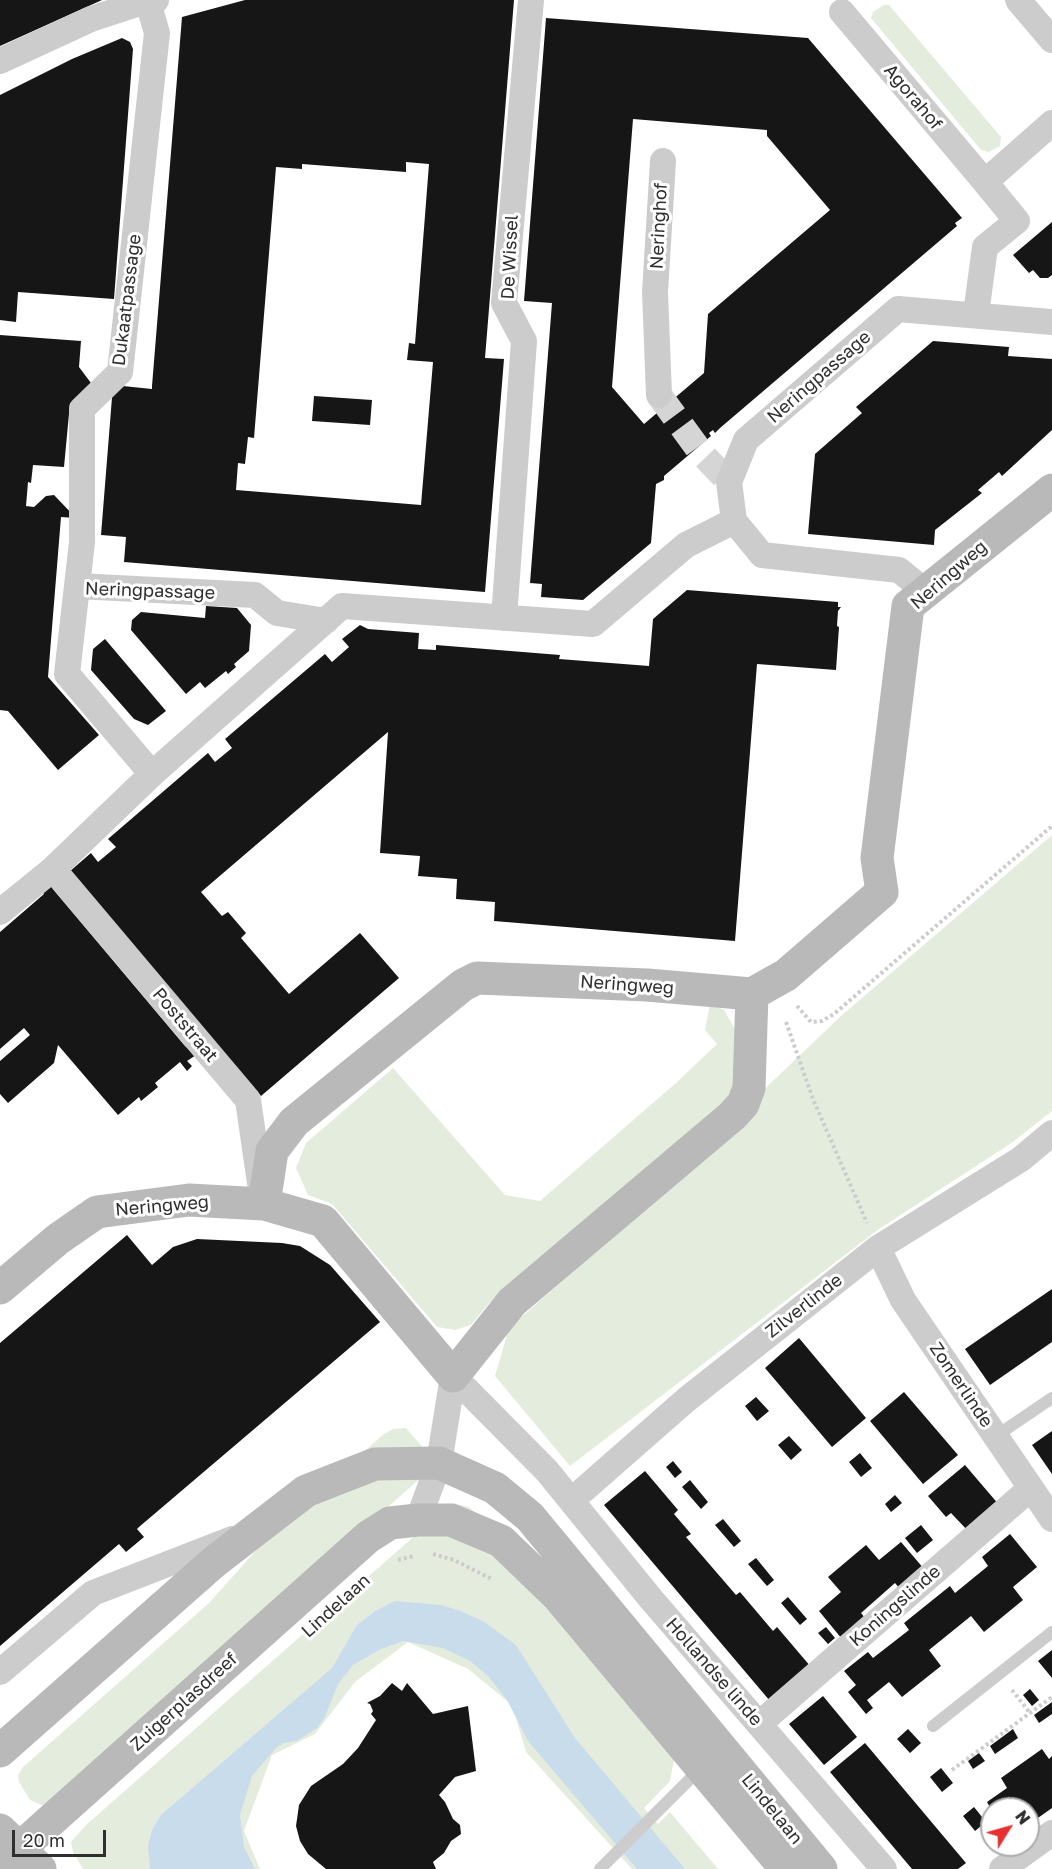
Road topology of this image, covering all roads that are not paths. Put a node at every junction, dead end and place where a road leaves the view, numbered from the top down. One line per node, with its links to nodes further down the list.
1 (151, 0): 6 (street); 15 (street, Dukaatpassage)
2 (531, 0): 17 (street, De Wissel)
3 (1018, 0): 5 (street)
4 (843, 4): 9 (street, Agorahof)
5 (1052, 40)
6 (0, 60)
7 (1052, 123): 9 (street)
8 (663, 161): 12 (street, Neringhof)
9 (985, 182): 10 (street, Agorahof)
10 (976, 314): 11 (street, Neringpassage); 14 (street, Neringpassage)
11 (1052, 322)
12 (658, 395)
13 (1052, 490): 16 (street, Neringweg)
14 (734, 521): 16 (street); 17 (street)
15 (77, 586): 18 (street, Neringpassage); 19 (street, Neringpassage)
16 (926, 592): 22 (street, Neringweg)
17 (504, 618): 18 (street)
18 (326, 621): 19 (street)
19 (153, 774): 20 (street)
20 (53, 869): 21 (street); 24 (street, Poststraat)
21 (0, 912)
22 (772, 990): 24 (street, Neringweg); 27 (street)
23 (1052, 1133): 25 (street, Zilverlinde)
24 (264, 1204): 26 (street, Neringweg); 27 (street)
25 (878, 1248): 29 (street, Zomerlinde); 32 (street, Zilverlinde)
26 (0, 1288)
27 (453, 1376): 30 (street); 32 (street, Hollandse linde)
28 (1052, 1398): 29 (lane)
29 (996, 1436): 31 (street, Zomerlinde)
30 (439, 1462): 34 (street); 35 (street, Lindelaan); 42 (street, Lindelaan)
31 (1031, 1488): 33 (street, Zomerlinde); 39 (street, Koningslinde)
32 (572, 1500): 39 (street, Hollandse linde)
33 (1051, 1516)
34 (418, 1520): 36 (street, Lindelaan); 42 (street, Lindelaan)
35 (255, 1531): 38 (street); 41 (street)
36 (368, 1537): 44 (street, Zuigerplasdreef)
37 (1052, 1632): 40 (lane)
38 (0, 1672)
39 (759, 1724): 48 (street, Hollandse linde)
40 (933, 1726)
41 (0, 1751)
42 (710, 1757): 45 (lane); 46 (street, Lindelaan); 47 (street, Lindelaan)
43 (1052, 1833): 49 (street)
44 (15, 1854)
45 (600, 1869)
46 (786, 1869)
47 (821, 1869)
48 (884, 1869)
49 (1002, 1869)

